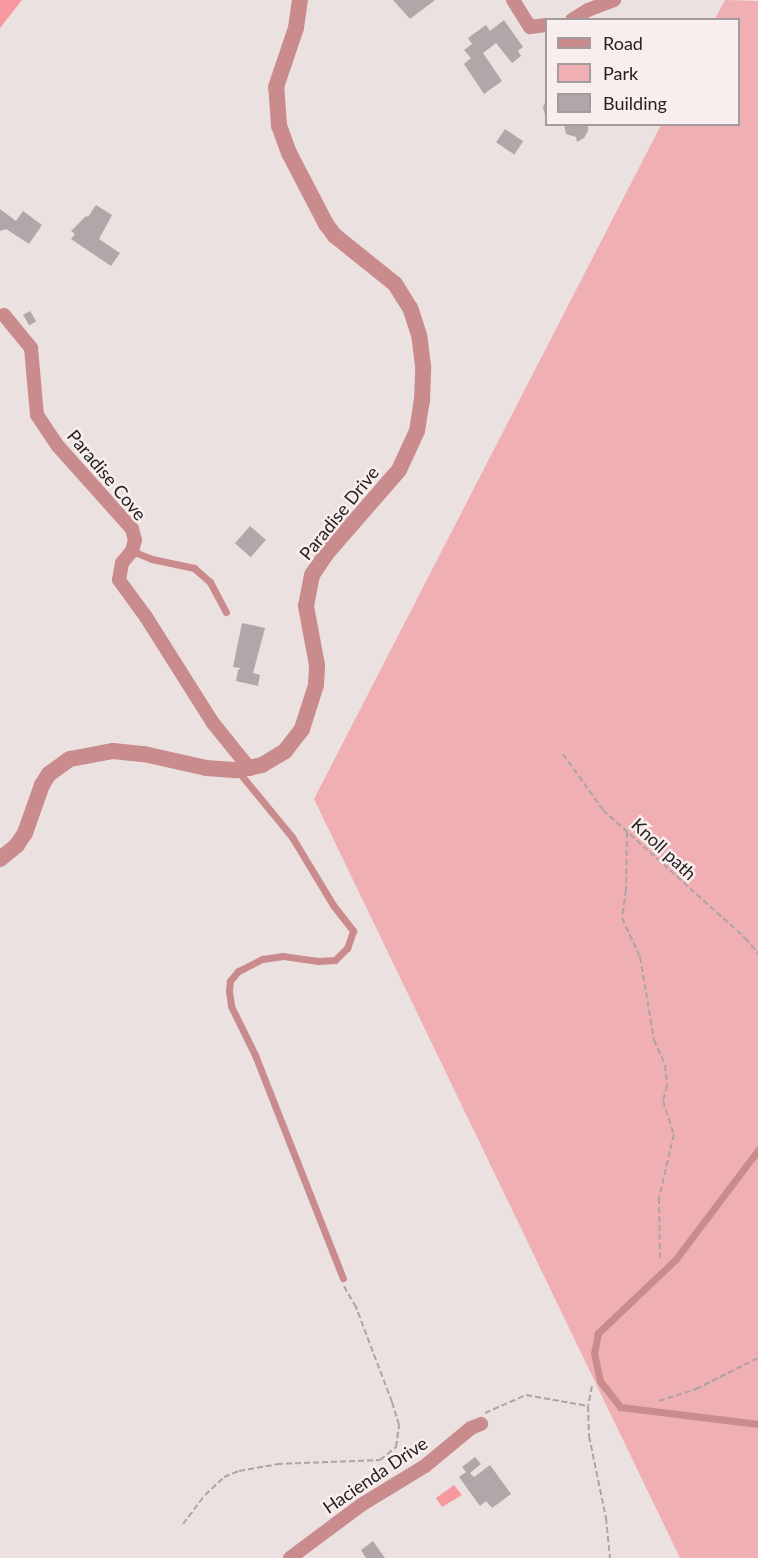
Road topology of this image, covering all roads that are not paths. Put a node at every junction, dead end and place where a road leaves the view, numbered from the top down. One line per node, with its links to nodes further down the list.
1 (300, 0): 9 (street, Paradise Drive)
2 (513, 0): 5 (street)
3 (614, 0): 4 (street)
4 (575, 18)
5 (545, 25)
6 (4, 315): 7 (street, Paradise Cove)
7 (132, 551): 8 (lane); 9 (street, Paradise Cove)
8 (226, 612)
9 (244, 770): 10 (street); 12 (lane)
10 (0, 859)
11 (758, 1149): 14 (lane)
12 (342, 1278)
13 (482, 1419): 15 (street, Hacienda Drive)
14 (758, 1424)
15 (290, 1558)

